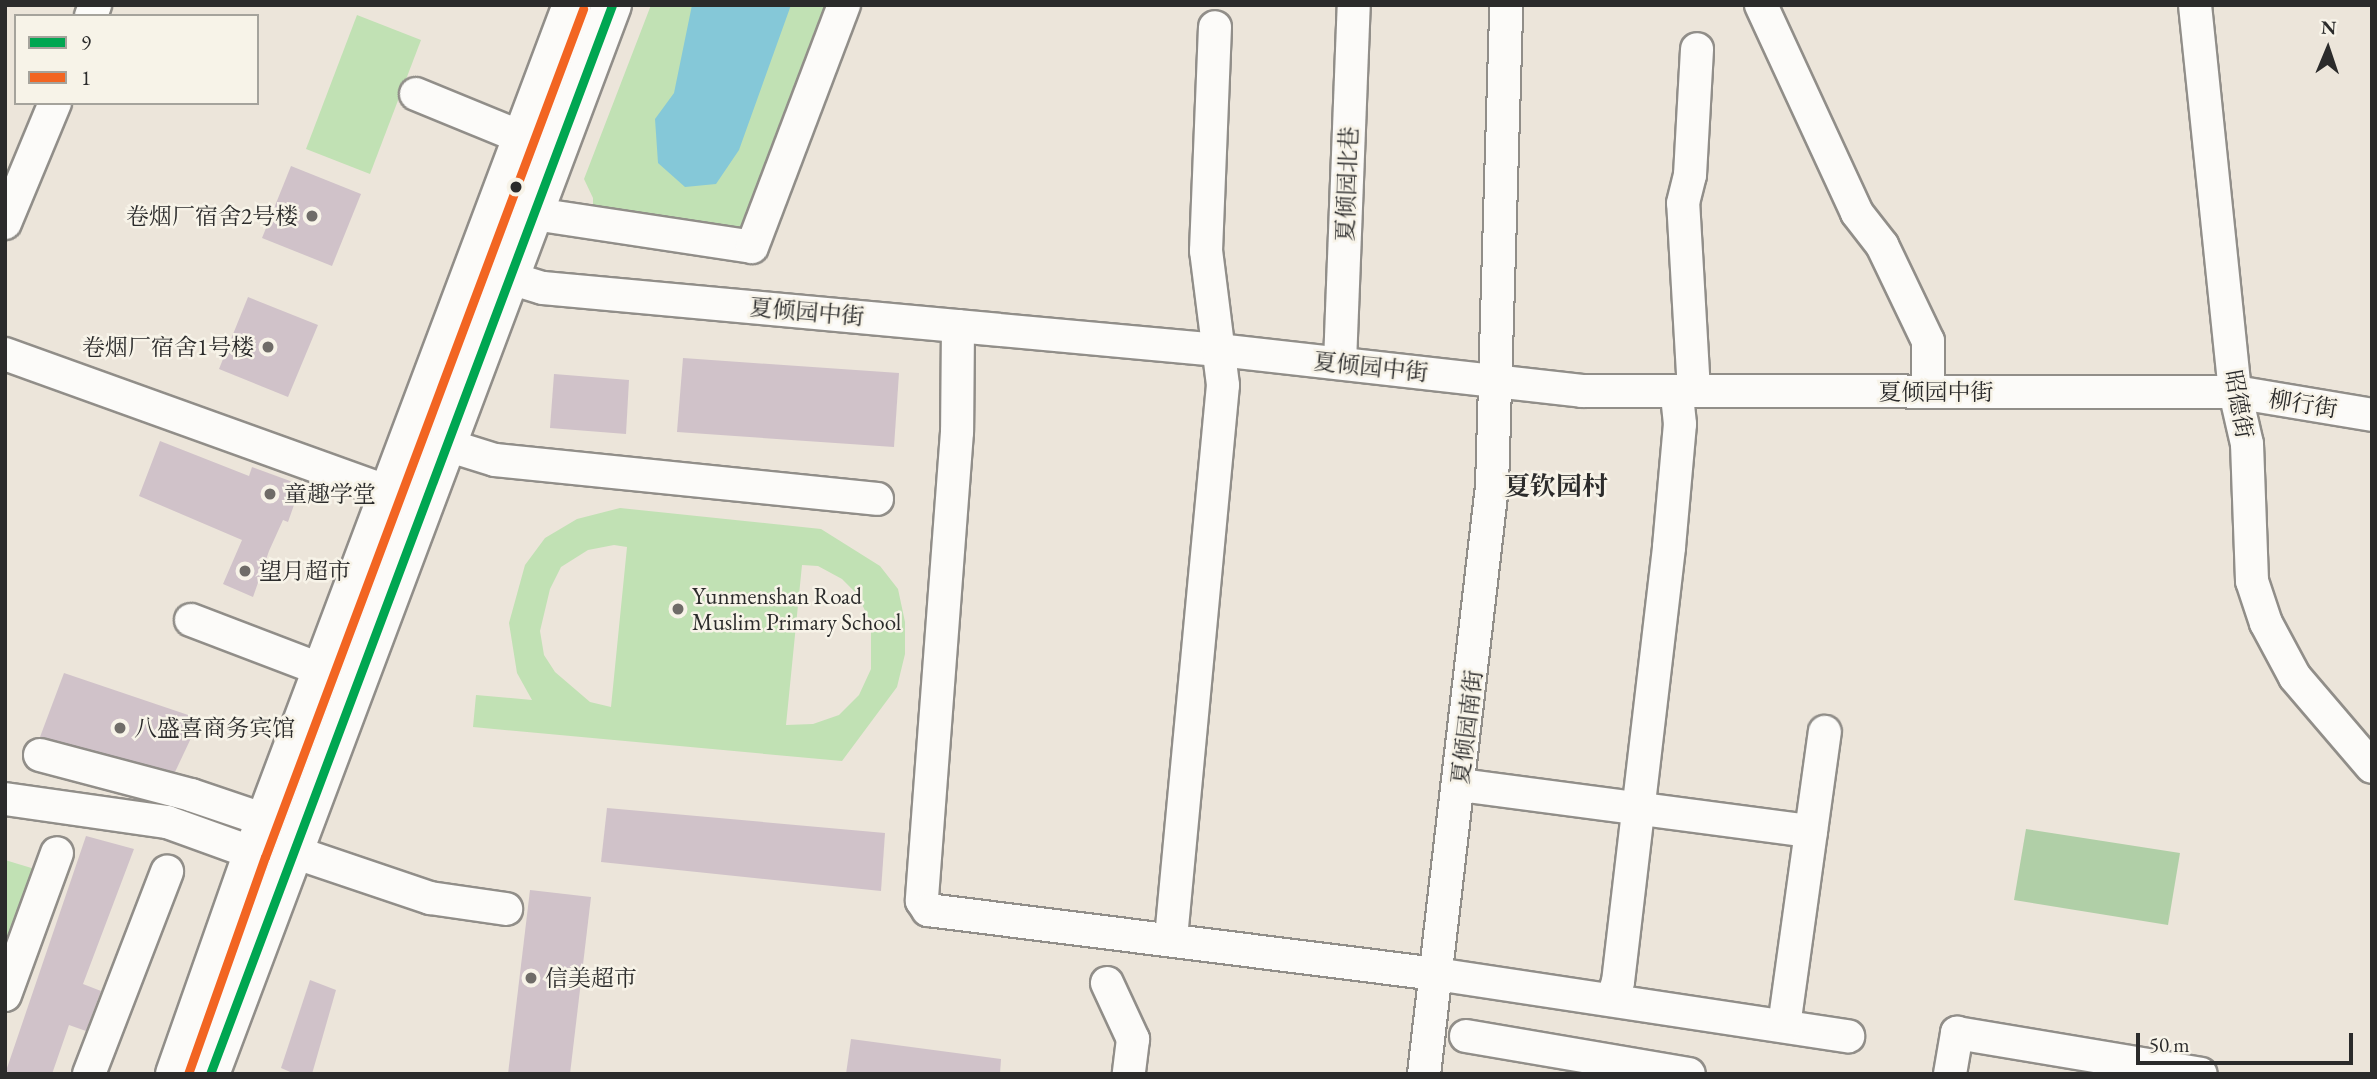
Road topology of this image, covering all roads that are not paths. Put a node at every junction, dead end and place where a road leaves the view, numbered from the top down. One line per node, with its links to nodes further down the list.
1 (572, 5): 12 (main road)
2 (612, 5): 13 (main road)
3 (845, 5): 13 (street)
4 (1354, 5): 19 (street, 夏倾园北巷)
5 (1506, 5): 20 (street, 夏倾园南街)
6 (1761, 5): 21 (street)
7 (2195, 5): 23 (street, 昭德街)
8 (1215, 27): 17 (street)
9 (1697, 49): 22 (street)
10 (416, 94): 12 (street)
11 (54, 105): 14 (street)
12 (521, 138): 26 (main road)
13 (535, 214): 15 (main road)
14 (5, 223)
15 (510, 278): 16 (street, 夏倾园中街); 25 (main road)
16 (958, 326): 17 (street, 夏倾园中街); 42 (street)
17 (1218, 350): 19 (street, 夏倾园中街); 42 (street)
18 (5, 354): 26 (street)
19 (1340, 363): 20 (street, 夏倾园中街)
20 (1493, 380): 22 (street, 夏倾园中街); 33 (street, 夏倾园南街)
21 (1928, 391): 22 (street, 夏倾园中街); 23 (street, 夏倾园中街)
22 (1685, 392): 35 (street)
23 (2235, 393): 24 (street, 柳行街); 32 (street, 昭德街)
24 (2372, 415)
25 (450, 446): 27 (street); 38 (main road)
26 (389, 492): 29 (main road)
27 (877, 499)
28 (191, 620): 29 (street)
29 (322, 670): 37 (main road)
30 (1825, 732): 36 (street)
31 (40, 755): 37 (street)
32 (2372, 767)
33 (1460, 785): 35 (street); 43 (street, 夏倾园南街)
34 (5, 799): 37 (street)
35 (1638, 808): 36 (street); 46 (street)
36 (1811, 831): 47 (street)
37 (259, 837): 52 (main road)
38 (293, 852): 41 (street); 53 (main road)
39 (57, 853): 45 (street)
40 (167, 872): 51 (street)
41 (506, 909)
42 (1171, 938): 43 (street)
43 (1436, 974): 46 (street); 55 (street, 夏倾园南街)
44 (1107, 984): 54 (street)
45 (5, 995)
46 (1612, 1000): 47 (street)
47 (1784, 1026): 49 (street)
48 (1466, 1036): 56 (street)
49 (1848, 1036)
50 (2142, 1069): 57 (street); 58 (street)
51 (89, 1074)
52 (175, 1074)
53 (210, 1074)
54 (1129, 1074)
55 (1424, 1074)
56 (1689, 1074)
57 (1950, 1074)
58 (2201, 1074)

